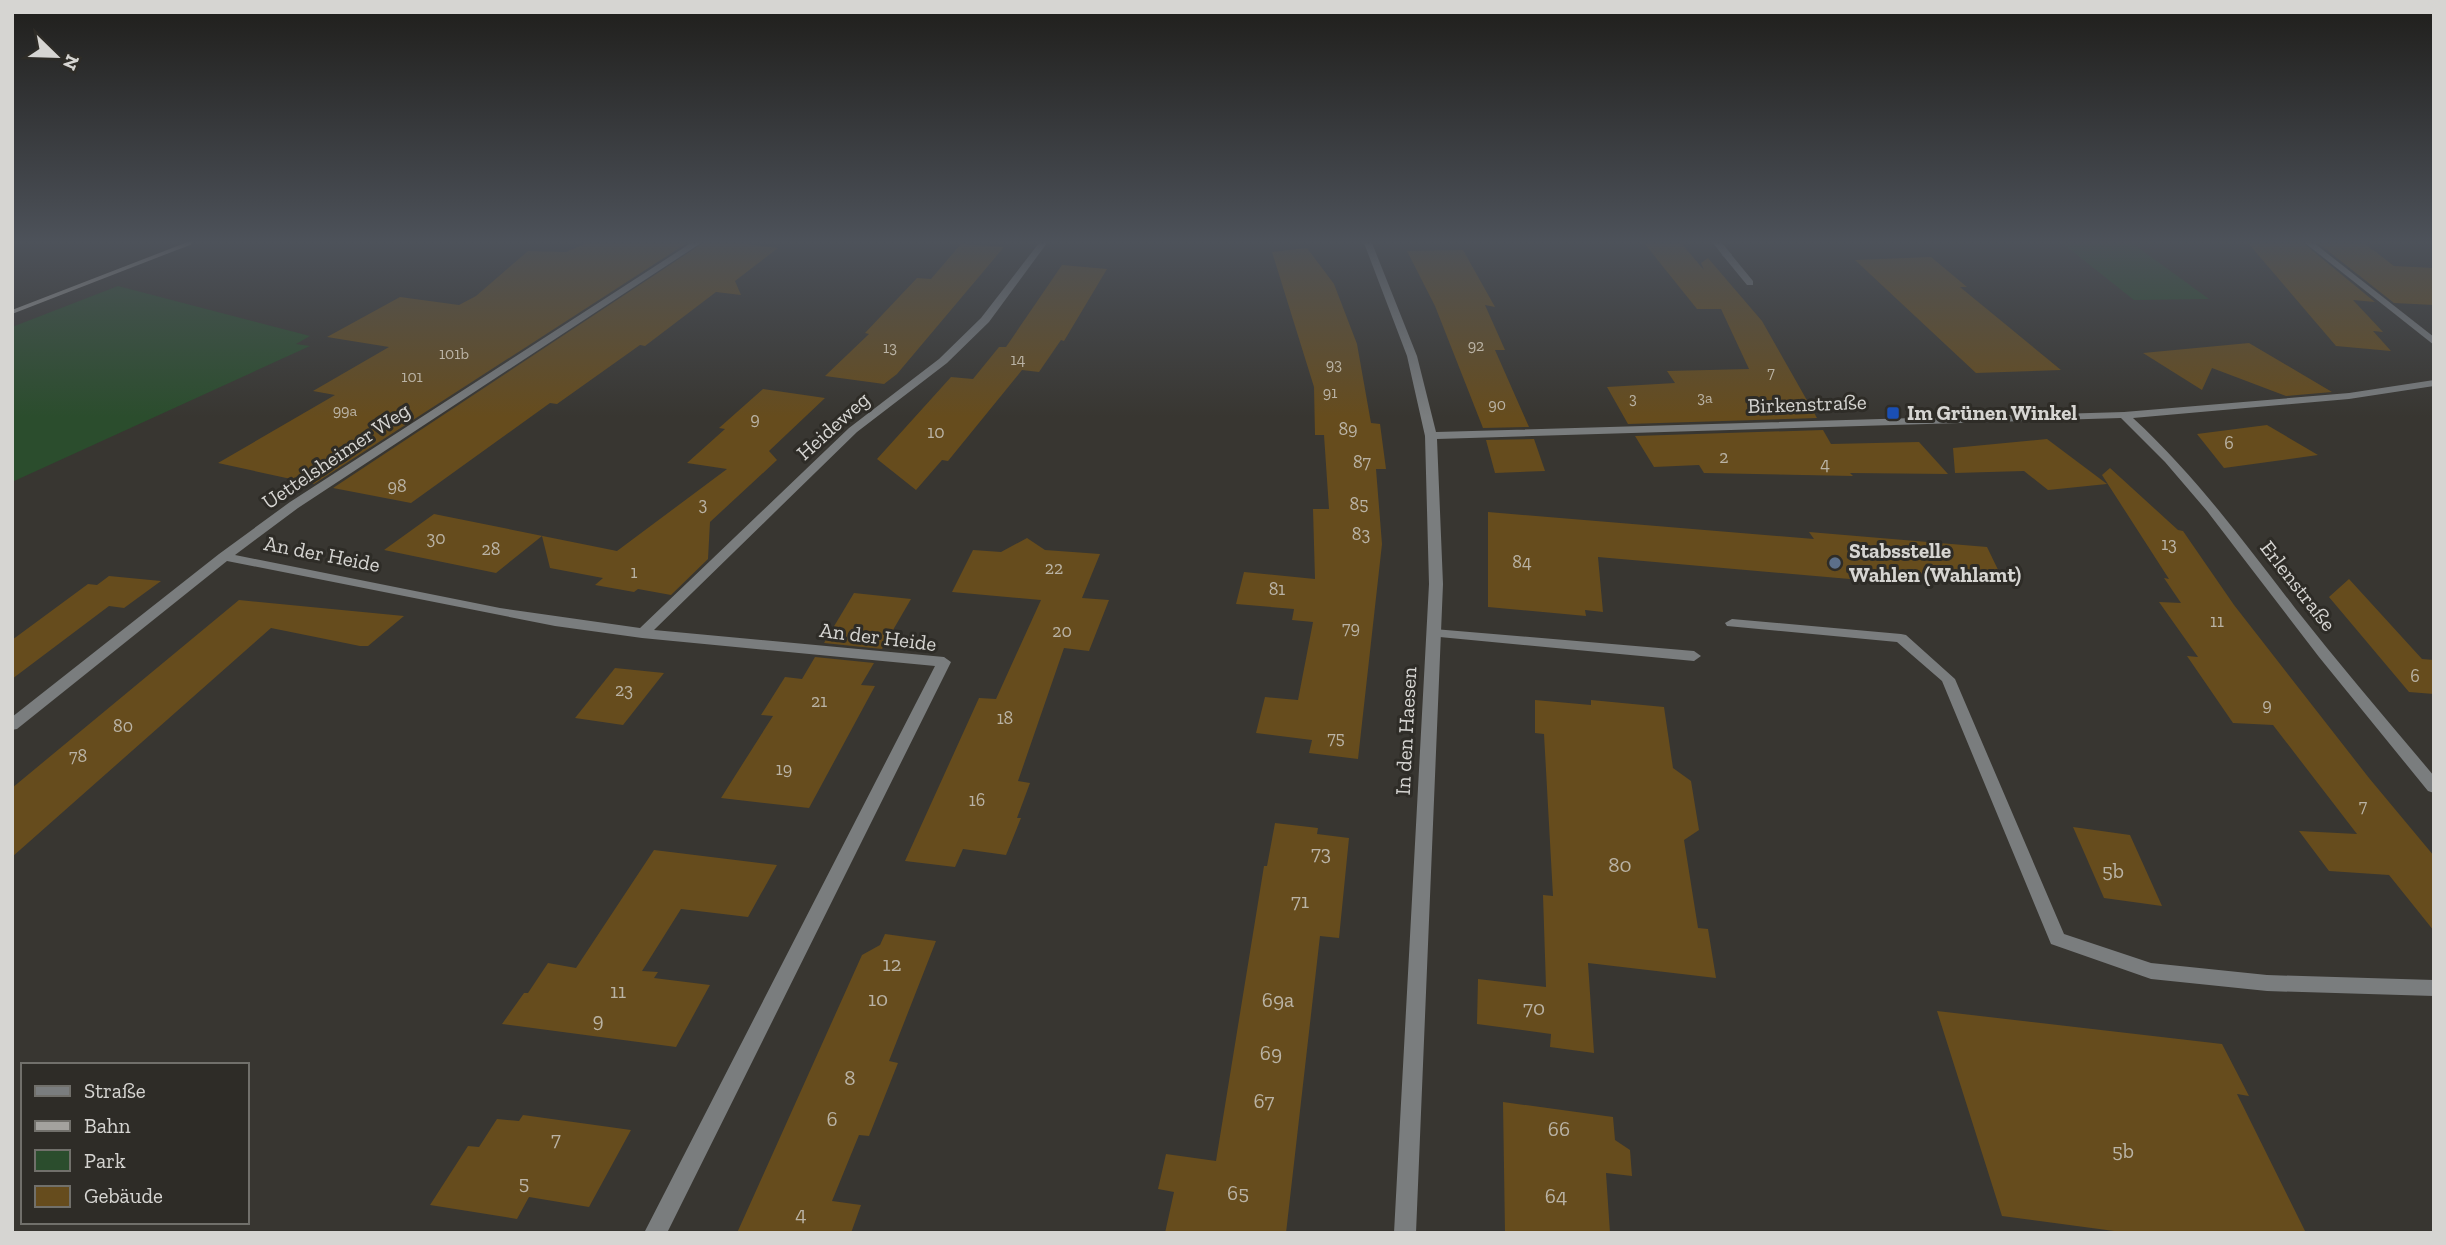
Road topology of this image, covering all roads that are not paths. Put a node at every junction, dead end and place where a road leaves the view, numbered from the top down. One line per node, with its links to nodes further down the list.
1 (608, 301): 9 (street, Uettelsheimer Weg)
2 (998, 301): 12 (street, Heideweg)
3 (1391, 301): 8 (street, In den Haesen)
4 (2382, 301): 5 (street)
5 (2434, 342)
6 (2434, 383): 7 (street, Birkenstraße)
7 (2124, 415): 8 (street, Birkenstraße); 15 (street, Erlenstraße)
8 (1432, 436): 11 (street, In den Haesen)
9 (224, 557): 12 (street, An der Heide); 14 (street, Uettelsheimer Weg)
10 (1732, 623): 16 (street)
11 (1434, 633): 13 (street); 18 (street, In den Haesen)
12 (642, 634): 17 (street, An der Heide)
13 (1694, 656)
14 (12, 725)
15 (2434, 787)
16 (2434, 988)
17 (655, 1233)
18 (1405, 1233)

